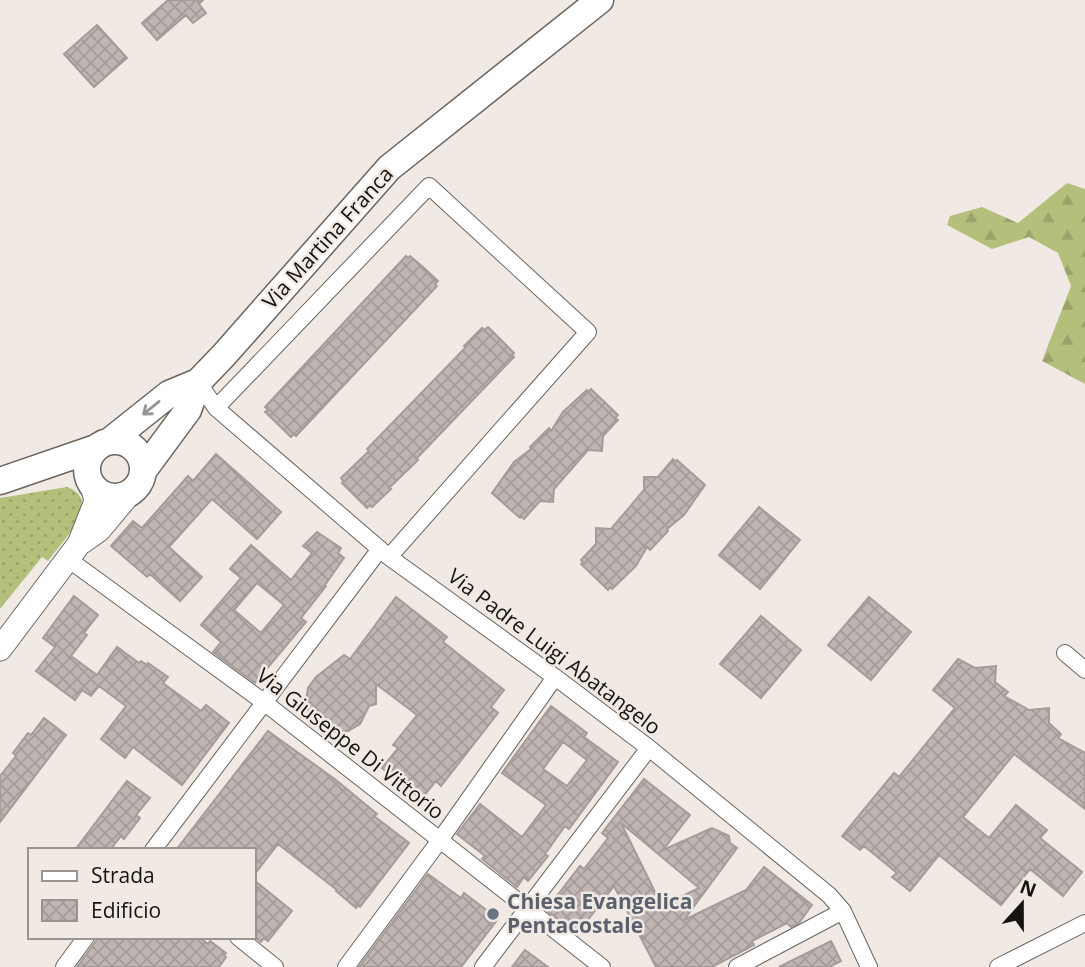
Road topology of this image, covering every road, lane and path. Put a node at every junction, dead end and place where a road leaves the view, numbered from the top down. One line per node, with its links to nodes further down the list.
1 (600, 0): 2 (main road, Via Martina Franca)
2 (198, 382): 3 (street, Via Padre Luigi Abatangelo); 4 (main road, Via Martina Franca, one-way to 4); 7 (main road, Via Martina Franca)
3 (216, 408): 9 (street, Via Padre Luigi Abatangelo); 9 (street)
4 (103, 444): 5 (main road); 6 (main road, Via Martina Franca); 7 (main road)
5 (90, 481): 6 (main road, Via Martina Franca); 7 (main road); 8 (street)
6 (0, 482)
7 (136, 482): 8 (street)
8 (73, 551): 10 (street); 14 (street, Via Giuseppe Di Vittorio)
9 (384, 553): 13 (street, Via Padre Luigi Abatangelo); 14 (street)
10 (0, 649)
11 (1065, 653): 12 (street)
12 (1085, 670)
13 (555, 677): 15 (street, Via Padre Luigi Abatangelo); 16 (street)
14 (265, 703): 16 (street, Via Giuseppe Di Vittorio); 17 (street)
15 (649, 748): 18 (street); 19 (street, Via Padre Luigi Abatangelo)
16 (440, 840): 18 (street, Via Giuseppe Di Vittorio); 25 (street)
17 (155, 848)
18 (526, 908): 26 (street); 27 (street, Via Giuseppe Di Vittorio)
19 (843, 911): 28 (street); 29 (street, Via Padre Luigi Abatangelo)
20 (1085, 923): 30 (street)
21 (85, 939): 23 (street)
22 (240, 939): 24 (street)
23 (64, 967)
24 (275, 967)
25 (346, 967)
26 (483, 967)
27 (602, 967)
28 (737, 967)
29 (869, 967)
30 (998, 967)

